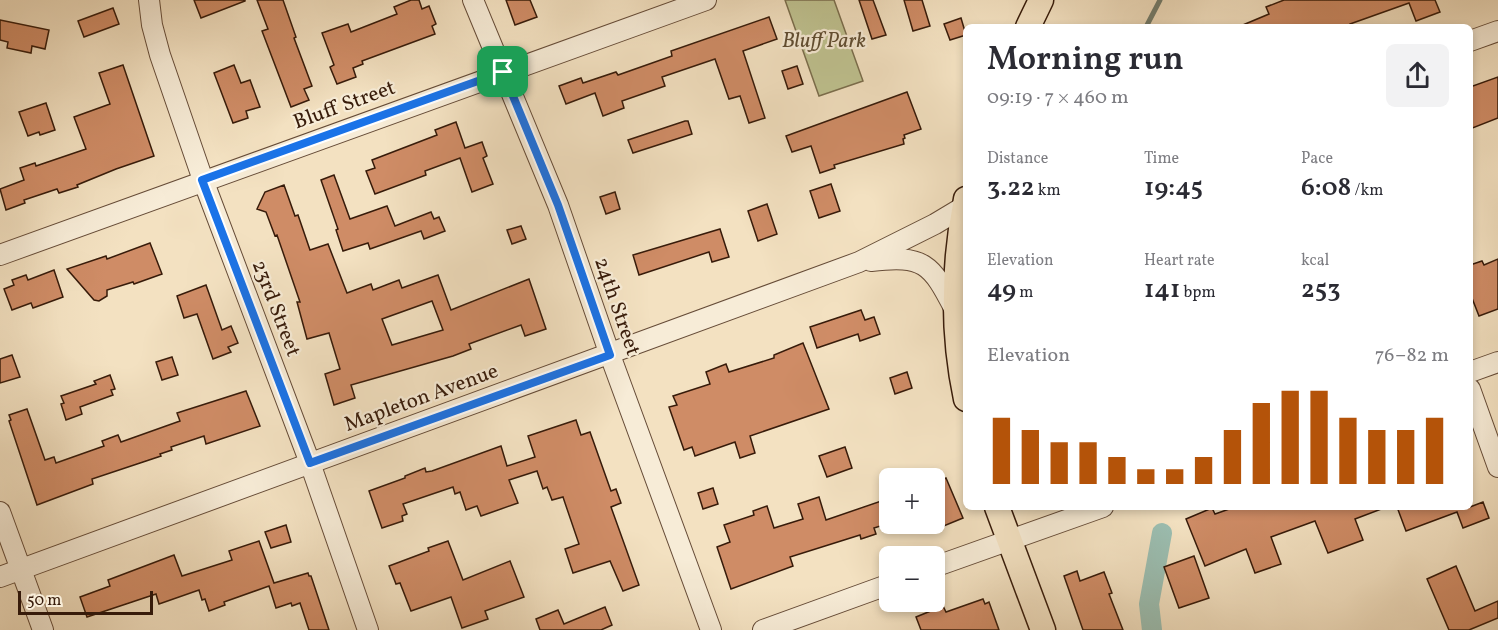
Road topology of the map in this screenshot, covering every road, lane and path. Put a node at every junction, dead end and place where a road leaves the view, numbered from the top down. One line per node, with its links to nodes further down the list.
1 (149, 0): 9 (street, 23rd Street)
2 (473, 0): 8 (street, 24th Street)
3 (706, 0): 8 (street, Bluff Street)
4 (1041, 0): 5 (main road)
5 (1029, 24)
6 (1498, 31): 7 (street)
7 (1473, 40)
8 (503, 72): 9 (street, Bluff Street); 15 (street, 24th Street)
9 (202, 180): 12 (street, Bluff Street); 20 (street, 23rd Street)
10 (963, 204): 13 (street, Mapleton Avenue)
11 (962, 246): 14 (main road)
12 (0, 255)
13 (859, 262): 14 (street, Mapleton Avenue); 15 (street, Mapleton Avenue)
14 (955, 310): 18 (main road)
15 (610, 355): 20 (street, Mapleton Avenue); 32 (street, 24th Street)
16 (1498, 362): 17 (street)
17 (1473, 371)
18 (963, 375)
19 (1473, 397): 21 (street)
20 (310, 463): 27 (street, Mapleton Avenue); 31 (street, 23rd Street)
21 (1498, 466)
22 (998, 510): 25 (main road)
23 (1094, 510): 25 (street)
24 (0, 512): 27 (street)
25 (1008, 540): 26 (street); 34 (main road)
26 (945, 563)
27 (21, 570): 28 (street, Mapleton Avenue); 30 (street)
28 (0, 577)
29 (879, 588): 33 (street)
30 (43, 630)
31 (368, 630)
32 (711, 630)
33 (763, 630)
34 (1043, 630)

